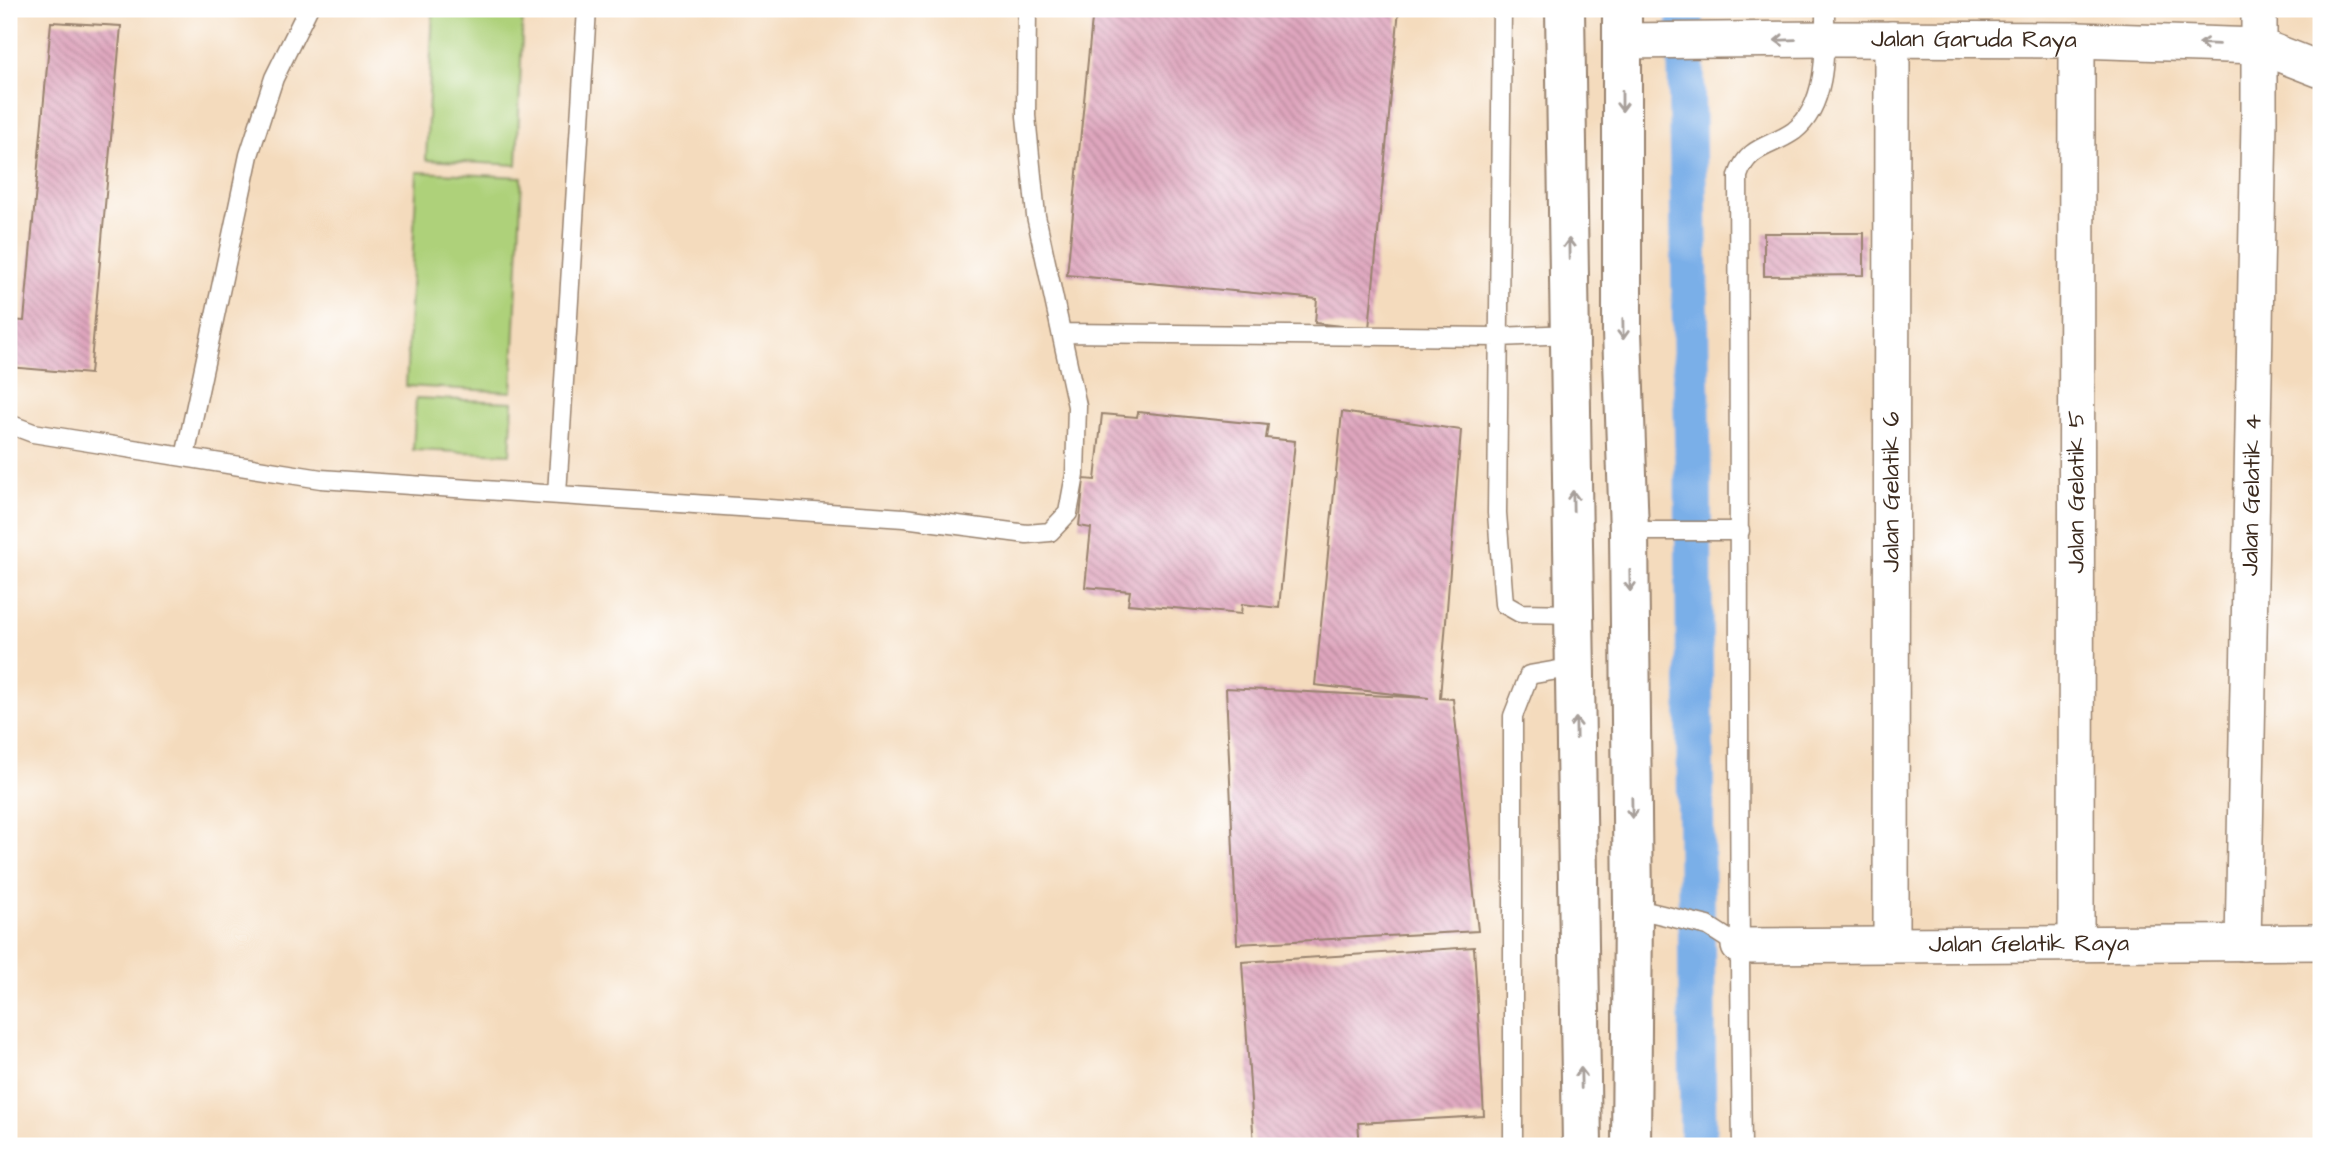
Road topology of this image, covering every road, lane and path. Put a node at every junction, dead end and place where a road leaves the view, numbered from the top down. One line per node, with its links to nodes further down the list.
1 (308, 9): 17 (lane)
2 (587, 9): 18 (lane)
3 (1027, 9): 13 (lane)
4 (1502, 9): 15 (lane)
5 (1565, 9): 14 (main road, one-way to 5)
6 (2259, 9): 11 (street, Jalan Gelatik 4)
7 (1825, 24): 8 (street, Jalan Garuda Raya, one-way to 8); 9 (street, Jalan Garuda Raya); 20 (lane)
8 (1622, 25): 19 (main road, one-way to 19)
9 (1892, 39): 10 (street, Jalan Garuda Raya); 27 (street, Jalan Gelatik 6)
10 (2077, 40): 11 (street, Jalan Garuda Raya, one-way to 10); 26 (street, Jalan Gelatik 5)
11 (2259, 46): 12 (street, Jalan Garuda Raya); 25 (street, Jalan Gelatik 4)
12 (2321, 70)
13 (1061, 333): 15 (lane); 18 (lane)
14 (1571, 334): 15 (lane); 21 (main road, one-way to 14)
15 (1499, 337): 21 (lane)
16 (9, 424): 17 (lane)
17 (186, 457): 18 (lane)
18 (557, 494)
19 (1629, 531): 20 (lane); 23 (main road, one-way to 23)
20 (1740, 531): 28 (lane)
21 (1574, 614): 22 (main road)
22 (1576, 667): 29 (lane); 30 (main road, one-way to 22)
23 (1651, 912): 28 (lane); 31 (main road)
24 (2321, 942): 25 (street, Jalan Gelatik Raya)
25 (2243, 943): 26 (street, Jalan Gelatik Raya)
26 (2076, 944): 27 (street, Jalan Gelatik Raya)
27 (1891, 945): 28 (street, Jalan Gelatik Raya)
28 (1739, 946): 32 (lane)
29 (1513, 1146)
30 (1582, 1146)
31 (1631, 1146)
32 (1742, 1146)

